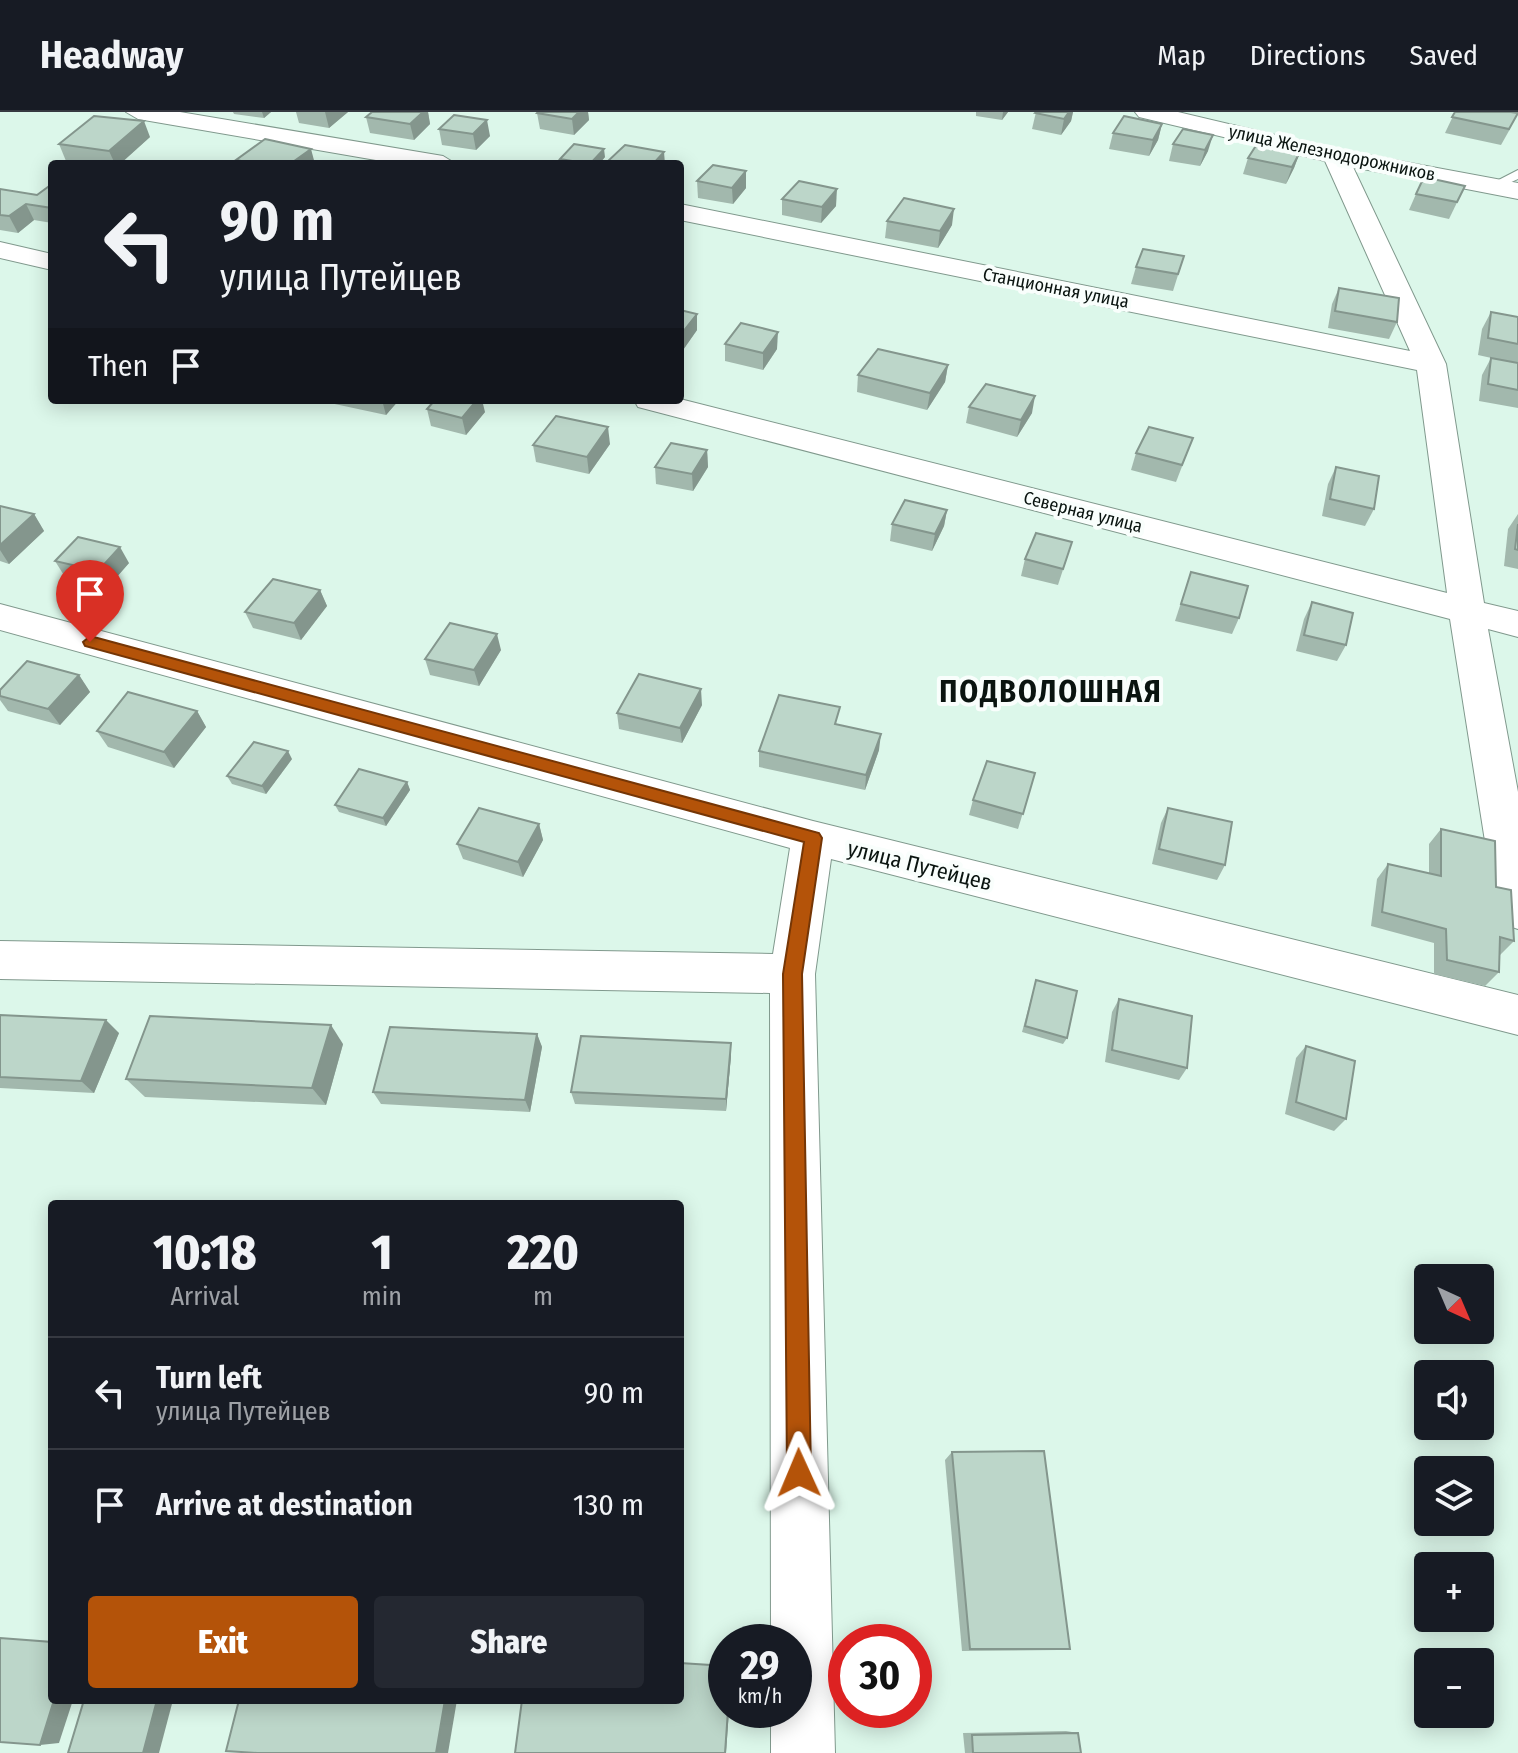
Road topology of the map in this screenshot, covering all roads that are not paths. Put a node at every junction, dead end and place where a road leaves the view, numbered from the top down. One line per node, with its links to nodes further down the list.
1 (138, 112): 4 (street)
2 (1147, 112): 3 (street, улица Железнодорожников)
3 (1335, 156): 6 (street, улица Железнодорожников); 10 (street)
4 (420, 160)
5 (1518, 174): 6 (lane)
6 (1506, 188)
7 (684, 213): 10 (street, Станционная улица)
8 (0, 250): 9 (street)
9 (48, 261)
10 (1431, 364): 12 (street)
11 (665, 404): 12 (street, Северная улица)
12 (1467, 611): 14 (street, Северная улица); 16 (street)
13 (0, 617): 15 (street, улица Путейцев)
14 (1518, 624)
15 (813, 838): 18 (street); 19 (street, улица Путейцев)
16 (1518, 911)
17 (0, 960): 18 (street)
18 (792, 974): 20 (street)
19 (1518, 1015)
20 (803, 1753)

